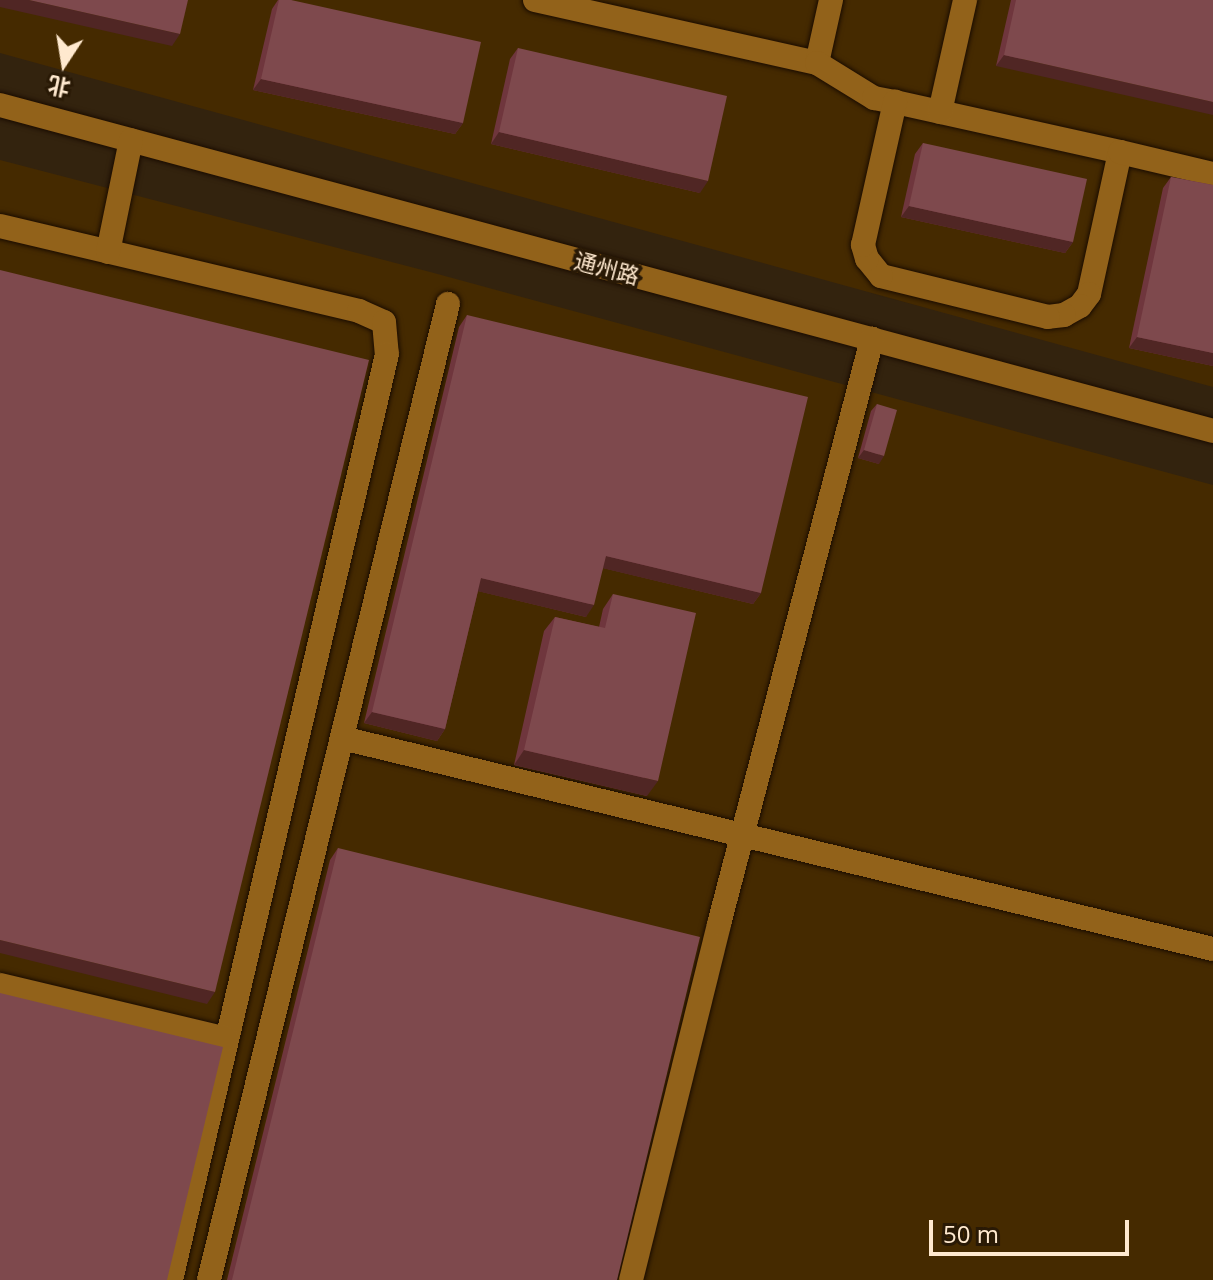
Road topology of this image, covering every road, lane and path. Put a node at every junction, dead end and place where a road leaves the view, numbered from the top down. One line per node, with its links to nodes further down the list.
1 (535, 0): 4 (street)
2 (831, 0): 4 (street)
3 (965, 0): 7 (street)
4 (817, 63): 5 (street)
5 (895, 102): 7 (street); 9 (street)
6 (0, 105): 8 (street, 通州路)
7 (940, 112): 9 (street)
8 (131, 140): 12 (street); 14 (street, 通州路)
9 (1120, 152): 10 (street)
10 (1213, 174)
11 (0, 226): 12 (street)
12 (108, 252): 20 (street)
13 (448, 304): 16 (street)
14 (872, 339): 15 (street, 通州路); 17 (street)
15 (1213, 431)
16 (342, 738): 17 (street); 22 (street)
17 (742, 835): 18 (street); 23 (street)
18 (1213, 949)
19 (0, 985): 20 (street)
20 (227, 1039): 21 (street)
21 (171, 1280)
22 (209, 1280)
23 (631, 1280)

